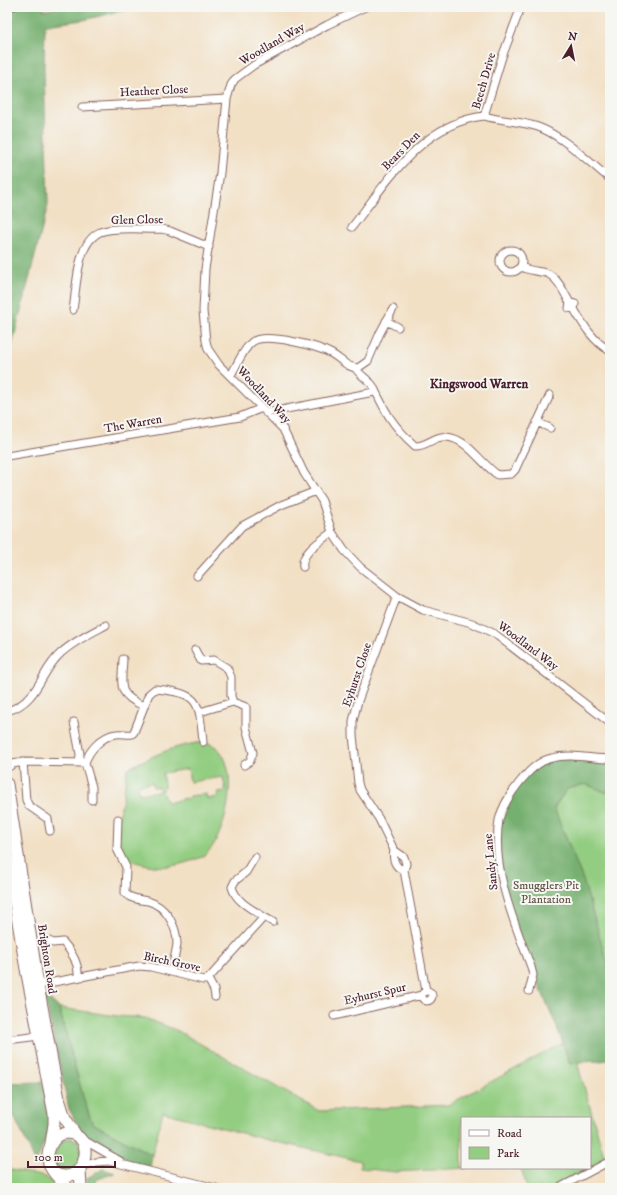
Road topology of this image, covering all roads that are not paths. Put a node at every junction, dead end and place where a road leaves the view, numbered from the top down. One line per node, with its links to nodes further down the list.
1 (365, 7): 3 (street, Woodland Way)
2 (521, 7): 5 (street, Beech Drive)
3 (227, 99): 4 (street, Heather Close); 8 (street, Woodland Way)
4 (82, 106)
5 (484, 116): 6 (street, Beech Drive); 7 (street, Bears Den)
6 (610, 179)
7 (352, 226)
8 (209, 247): 11 (street, Glen Close); 16 (street, Woodland Way)
9 (521, 267): 14 (street)
10 (393, 309): 12 (street)
11 (73, 310)
12 (386, 321): 13 (street); 15 (street)
13 (398, 327)
14 (610, 351)
15 (356, 368): 16 (street); 17 (street)
16 (231, 376): 19 (street, Woodland Way)
17 (374, 392): 19 (street, The Warren); 20 (street)
18 (550, 395): 20 (street)
19 (264, 411): 22 (street, The Warren); 23 (street, Woodland Way)
20 (537, 422): 21 (street)
21 (550, 428)
22 (7, 456)
23 (316, 491): 24 (street, Woodland Way); 26 (street)
24 (332, 532): 25 (street); 27 (street, Woodland Way)
25 (302, 567)
26 (197, 576)
27 (397, 596): 36 (street, Woodland Way); 57 (street, Eyhurst Close)
28 (106, 625): 33 (street)
29 (195, 650): 31 (street)
30 (123, 659): 32 (street)
31 (232, 702): 34 (street); 41 (street)
32 (143, 706): 34 (street); 40 (street)
33 (7, 711)
34 (200, 712): 37 (street)
35 (74, 722): 40 (street)
36 (610, 723)
37 (203, 742)
38 (610, 759): 56 (street, Sandy Lane)
39 (23, 762): 40 (street); 42 (street); 46 (street)
40 (82, 763): 44 (street)
41 (244, 765)
42 (7, 768)
43 (7, 784): 55 (highway, Brighton Road)
44 (92, 800)
45 (118, 819): 52 (street)
46 (50, 831)
47 (7, 857): 60 (highway, Brighton Road)
48 (256, 857): 49 (street)
49 (264, 917): 50 (street); 54 (street, Birch Grove)
50 (273, 922)
51 (49, 941): 53 (street)
52 (171, 971): 53 (street, Birch Grove); 54 (street, Birch Grove)
53 (78, 976): 55 (street, Birch Grove)
54 (208, 979): 58 (street)
55 (38, 984): 62 (highway, Brighton Road)
56 (530, 992)
57 (424, 993): 59 (street, Eyhurst Spur)
58 (215, 997)
59 (334, 1016)
60 (39, 1036): 61 (street); 63 (highway, Brighton Road)
61 (7, 1040)
62 (78, 1137): 63 (highway); 65 (street); 66 (highway)
63 (51, 1143): 67 (highway)
64 (610, 1161): 71 (street)
65 (128, 1166): 66 (street); 70 (street)
66 (81, 1168): 67 (highway); 69 (highway)
67 (54, 1173): 68 (highway)
68 (68, 1188)
69 (81, 1188)
70 (216, 1188)
71 (559, 1188)

